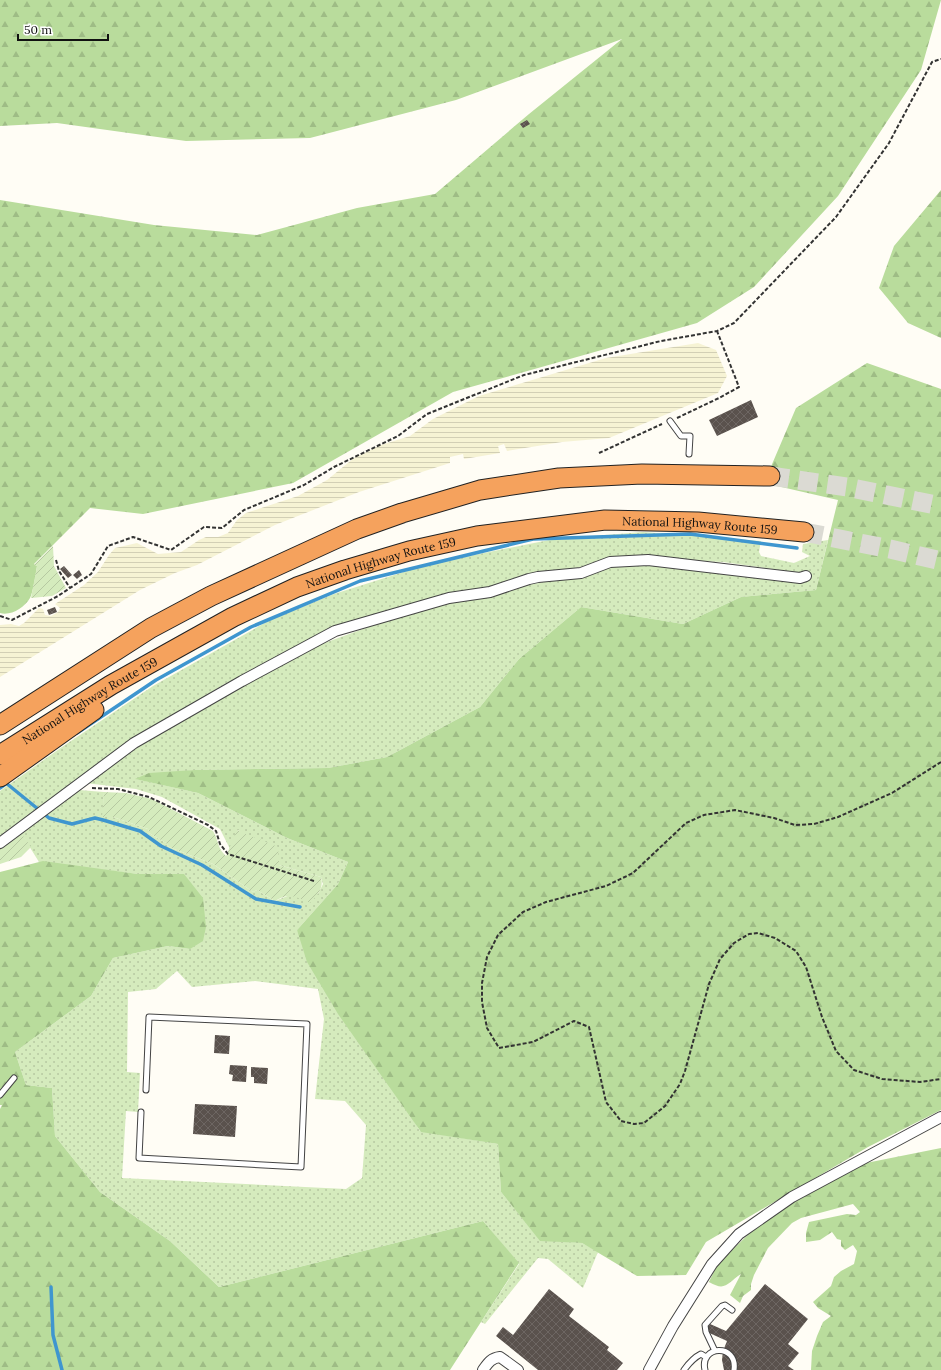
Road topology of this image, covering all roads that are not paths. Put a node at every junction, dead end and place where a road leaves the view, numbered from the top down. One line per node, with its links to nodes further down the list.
1 (670, 421): 2 (lane)
2 (689, 454)
3 (770, 476): 7 (highway, National Highway Route 159)
4 (804, 532): 6 (highway, National Highway Route 159)
5 (806, 576): 12 (street)
6 (232, 616): 10 (highway, National Highway Route 159); 11 (highway)
7 (106, 656): 8 (highway); 9 (highway, National Highway Route 159)
8 (0, 716)
9 (0, 725)
10 (0, 755)
11 (0, 777)
12 (0, 843)
13 (14, 1078): 15 (lane)
14 (146, 1090): 16 (lane)
15 (0, 1095)
16 (141, 1112)
17 (941, 1117): 23 (street)
18 (732, 1310): 19 (lane)
19 (715, 1351): 20 (lane); 26 (lane)
20 (706, 1357): 24 (lane); 25 (lane)
21 (483, 1370): 22 (street)
22 (518, 1370)
23 (649, 1370)
24 (684, 1370)
25 (705, 1370)
26 (734, 1370)

